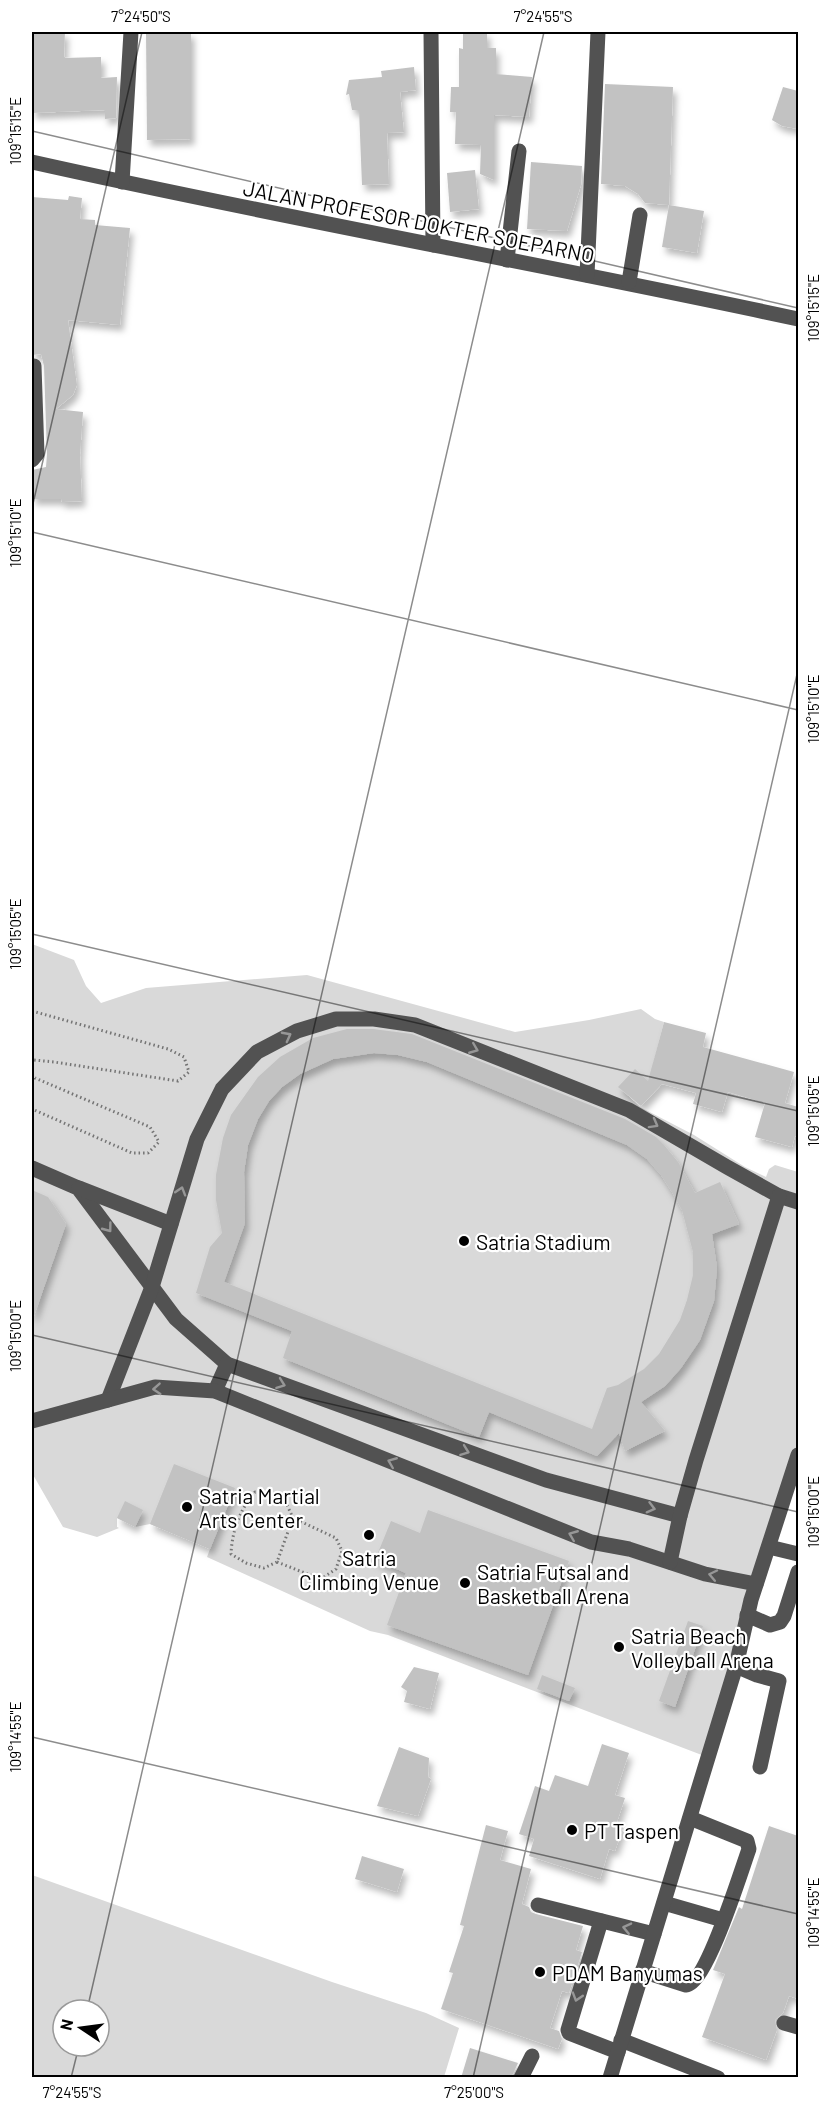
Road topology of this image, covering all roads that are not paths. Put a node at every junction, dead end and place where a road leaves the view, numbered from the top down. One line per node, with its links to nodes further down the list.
1 (131, 32): 6 (street)
2 (431, 32): 8 (street)
3 (598, 32): 10 (street)
4 (519, 151): 9 (street)
5 (32, 162): 6 (street, JALAN PROFESOR DOKTER SOEPARNO)
6 (122, 182): 8 (street, JALAN PROFESOR DOKTER SOEPARNO)
7 (640, 215): 11 (street)
8 (433, 245): 9 (street, JALAN PROFESOR DOKTER SOEPARNO)
9 (507, 260): 10 (street, JALAN PROFESOR DOKTER SOEPARNO)
10 (587, 275): 11 (street, JALAN PROFESOR DOKTER SOEPARNO)
11 (629, 282): 12 (street, JALAN PROFESOR DOKTER SOEPARNO)
12 (798, 319)
13 (32, 366): 14 (street)
14 (32, 460)
15 (32, 1168): 16 (street)
16 (78, 1188): 19 (street); 20 (street, one-way to 20)
17 (779, 1196): 18 (street); 19 (street, one-way to 17); 26 (street)
18 (798, 1202)
19 (171, 1224): 20 (street)
20 (152, 1287): 21 (street); 23 (street)
21 (226, 1364): 22 (street); 26 (street, one-way to 26)
22 (215, 1391): 23 (street, one-way to 23); 29 (street, one-way to 22)
23 (108, 1400): 24 (street)
24 (32, 1421)
25 (798, 1455): 27 (street)
26 (680, 1516): 29 (street)
27 (769, 1547): 28 (street); 31 (street)
28 (798, 1554)
29 (670, 1562): 31 (street, one-way to 29)
30 (798, 1572): 32 (street)
31 (756, 1584): 32 (street)
32 (747, 1616): 33 (street)
33 (736, 1666): 34 (street); 35 (street)
34 (760, 1767)
35 (690, 1818): 36 (street); 38 (street)
36 (664, 1903): 38 (street); 40 (street)
37 (538, 1905): 39 (street)
38 (723, 1920): 41 (street)
39 (600, 1921): 40 (street, one-way to 39); 42 (street, one-way to 42)
40 (654, 1934): 41 (street)
41 (642, 1971): 42 (street)
42 (619, 2046): 45 (street); 46 (street)
43 (532, 2055): 44 (street)
44 (521, 2078)
45 (610, 2078)
46 (718, 2078)

